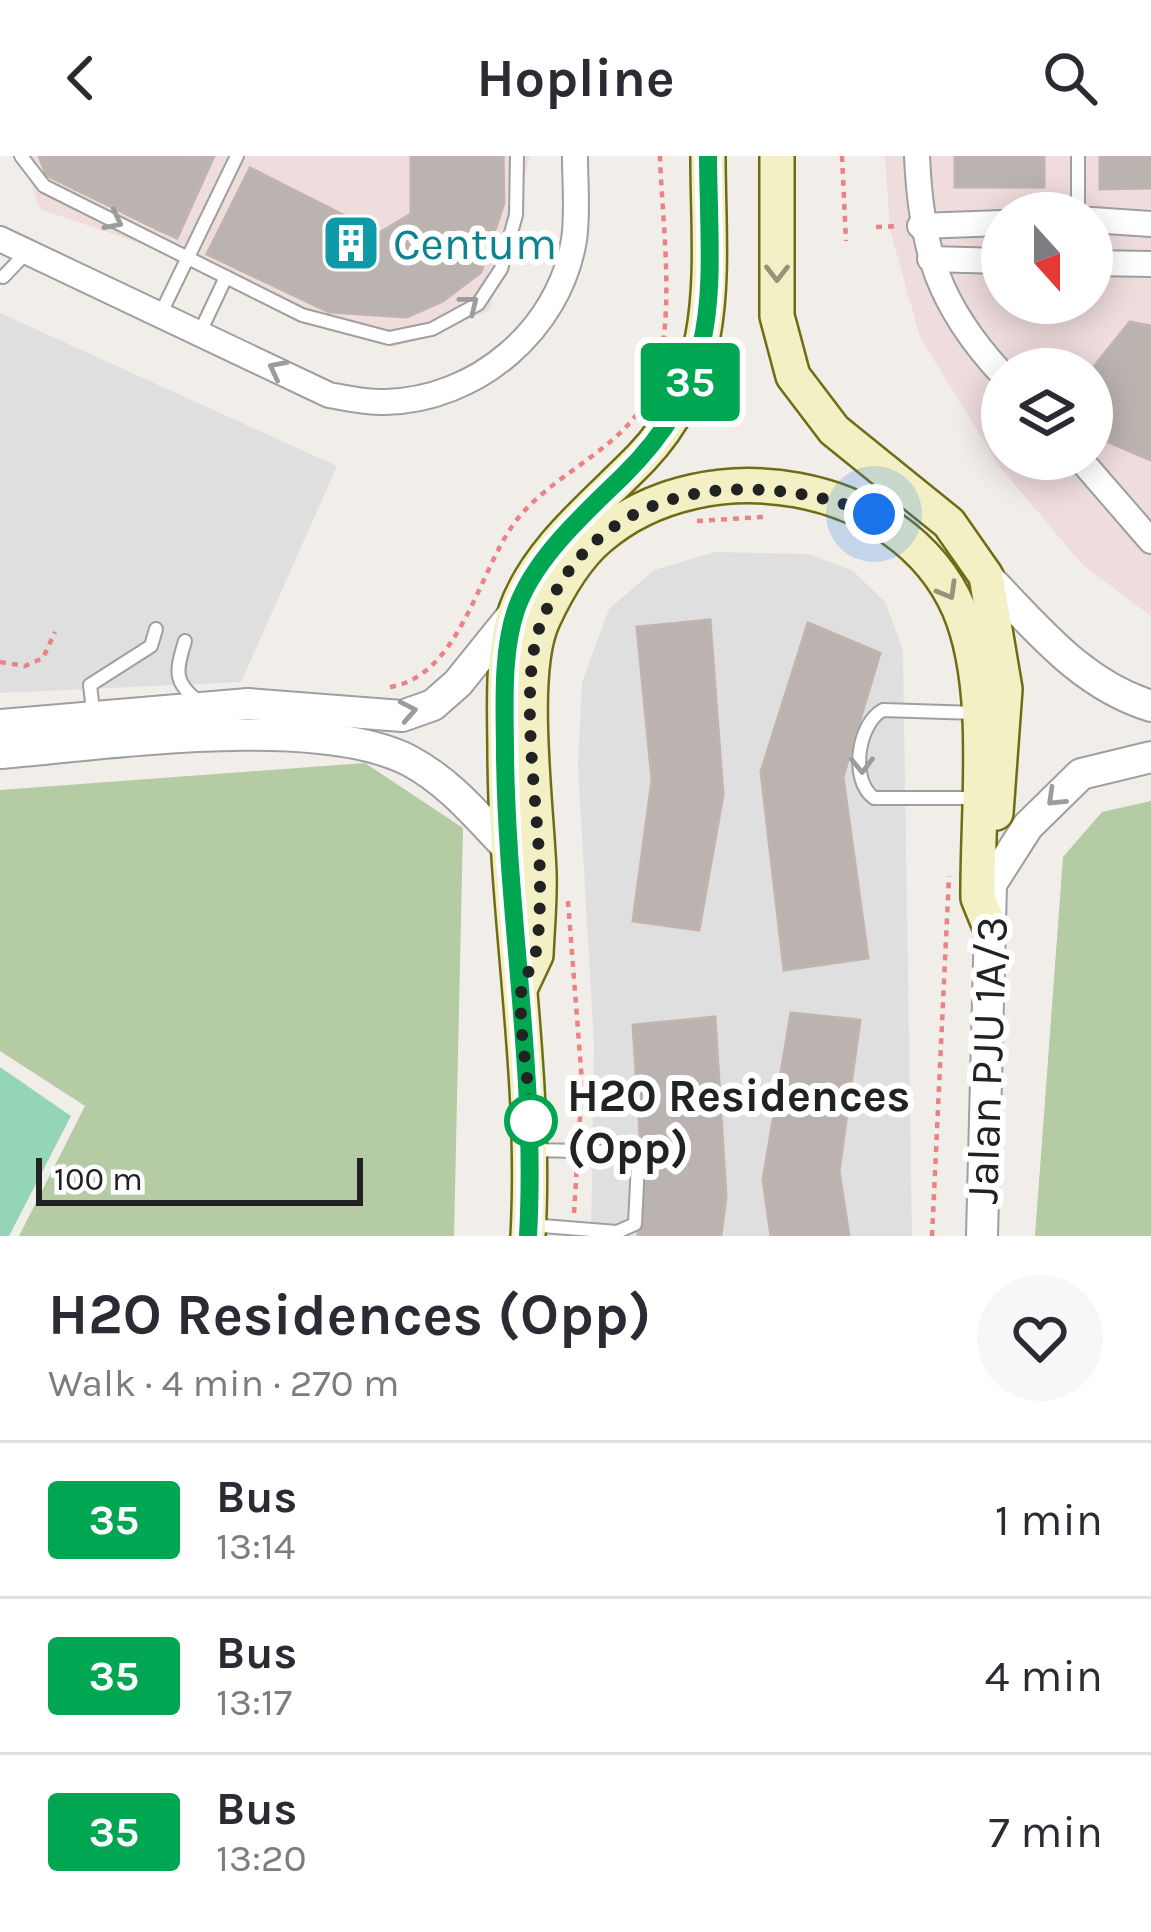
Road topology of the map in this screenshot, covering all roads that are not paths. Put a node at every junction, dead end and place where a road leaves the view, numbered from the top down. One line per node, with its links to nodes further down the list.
1 (22, 156): 16 (lane, one-way to 16)
2 (237, 156): 16 (lane)
3 (517, 156): 22 (lane, one-way to 3)
4 (575, 156): 24 (street, one-way to 24)
5 (708, 156): 29 (main road)
6 (777, 156): 28 (main road, one-way to 28)
7 (917, 156): 13 (street)
8 (1078, 156): 9 (lane)
9 (1078, 192)
10 (1113, 221): 12 (street)
11 (981, 224): 13 (street)
12 (1151, 224)
13 (920, 226): 17 (street)
14 (0, 239): 15 (street)
15 (25, 254): 21 (lane); 23 (street)
16 (188, 259): 22 (lane); 23 (lane)
17 (930, 259): 18 (street); 25 (street)
18 (981, 260)
19 (1113, 263): 20 (street)
20 (1151, 264)
21 (3, 278)
22 (226, 278): 24 (lane)
23 (160, 313): 24 (street)
24 (201, 330)
25 (981, 351)
26 (1098, 480): 27 (street)
27 (1151, 541)
28 (986, 576): 33 (street); 42 (main road)
29 (515, 611): 35 (street, one-way to 29); 41 (main road)
30 (156, 629): 37 (lane)
31 (184, 641): 32 (lane)
32 (204, 706): 35 (street); 37 (street)
33 (1151, 706)
34 (977, 713): 40 (main road); 40 (lane, one-way to 40); 44 (main road, one-way to 34)
35 (293, 723): 37 (street); 41 (street)
36 (0, 725): 37 (street)
37 (96, 730): 38 (street)
38 (0, 753)
39 (1151, 757): 42 (street, one-way to 42)
40 (976, 798): 43 (main road)
41 (506, 846): 44 (main road)
42 (991, 884): 43 (street, Jalan PJU 1A/3)
43 (989, 926): 47 (street, Jalan PJU 1A/3)
44 (520, 989): 45 (main road)
45 (532, 1150): 46 (main road); 46 (lane)
46 (528, 1231)
47 (982, 1236)

